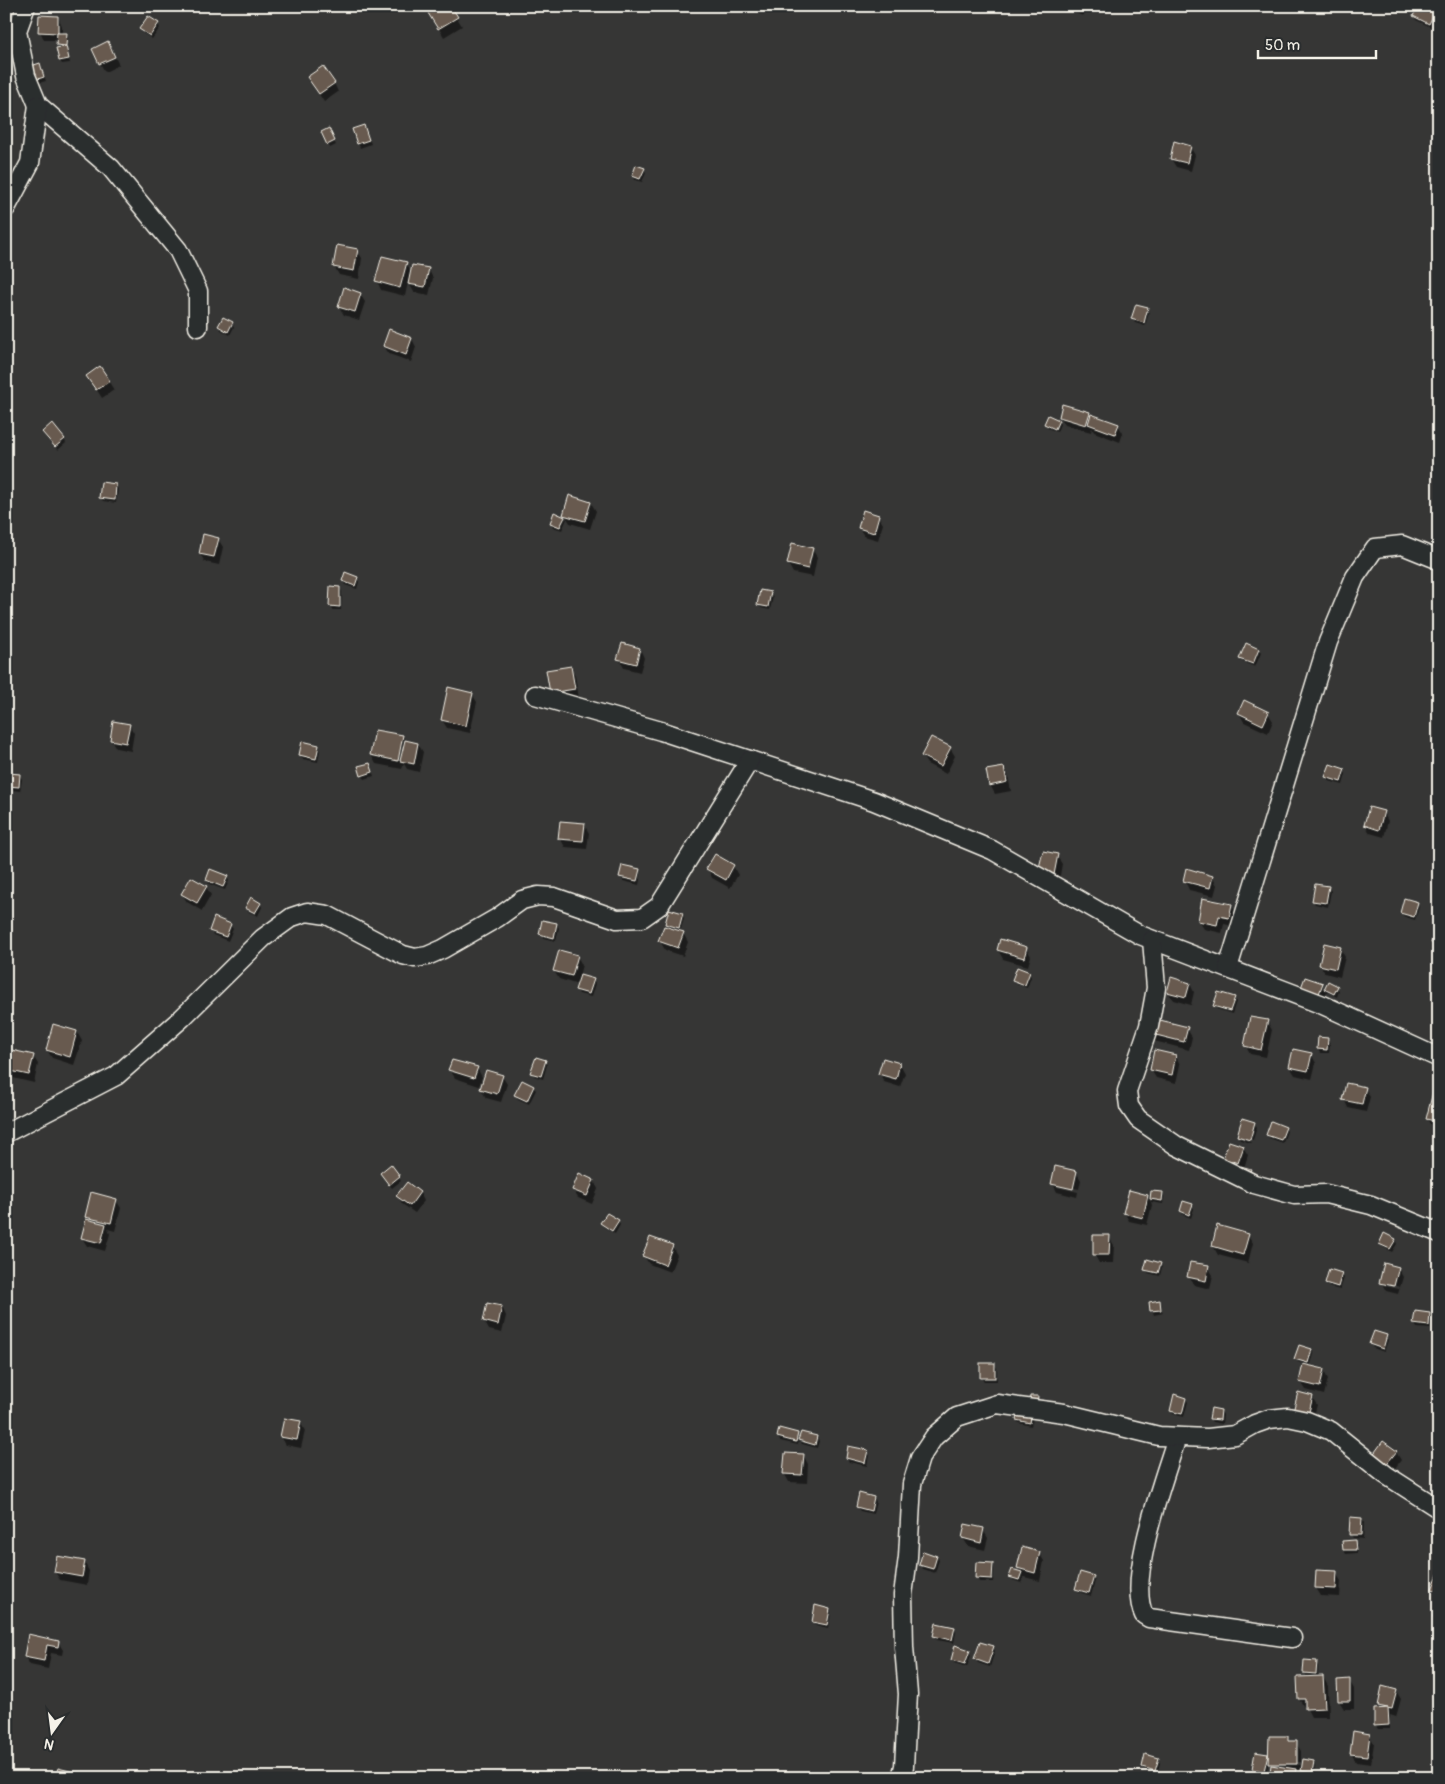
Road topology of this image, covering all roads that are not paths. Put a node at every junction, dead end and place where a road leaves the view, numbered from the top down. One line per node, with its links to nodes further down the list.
1 (26, 6): 2 (street)
2 (38, 105): 3 (street); 4 (street)
3 (6, 208)
4 (198, 327)
5 (1439, 560): 9 (street)
6 (535, 695): 7 (street)
7 (750, 760): 8 (street); 11 (street)
8 (1152, 940): 9 (street); 12 (street)
9 (1228, 968): 10 (street)
10 (1439, 1058)
11 (6, 1133)
12 (1439, 1233)
13 (1177, 1437): 14 (street); 15 (street); 16 (street)
14 (1439, 1509)
15 (1292, 1638)
16 (901, 1778)

